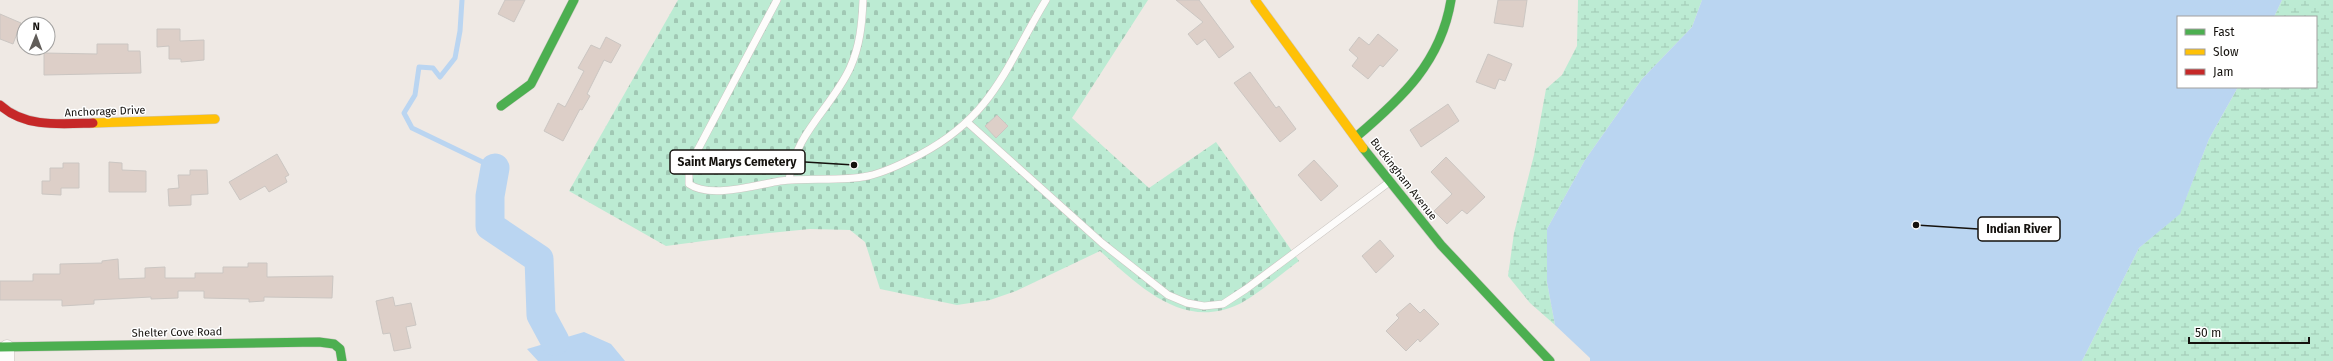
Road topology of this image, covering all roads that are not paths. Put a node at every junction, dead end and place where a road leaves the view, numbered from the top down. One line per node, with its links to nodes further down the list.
1 (574, 0): 8 (street)
2 (777, 0): 12 (lane)
3 (863, 0): 12 (lane)
4 (1046, 0): 10 (lane)
5 (1255, 0): 11 (street, Buckingham Avenue)
6 (1451, 0): 11 (street)
7 (0, 105): 9 (street, Anchorage Drive)
8 (501, 106)
9 (215, 119)
10 (968, 122): 12 (lane); 13 (lane)
11 (1356, 137): 13 (street, Buckingham Avenue)
12 (789, 180)
13 (1390, 182): 16 (street, Buckingham Avenue)
14 (5, 352): 15 (street, Shelter Cove Road)
15 (342, 361)
16 (1550, 361)

